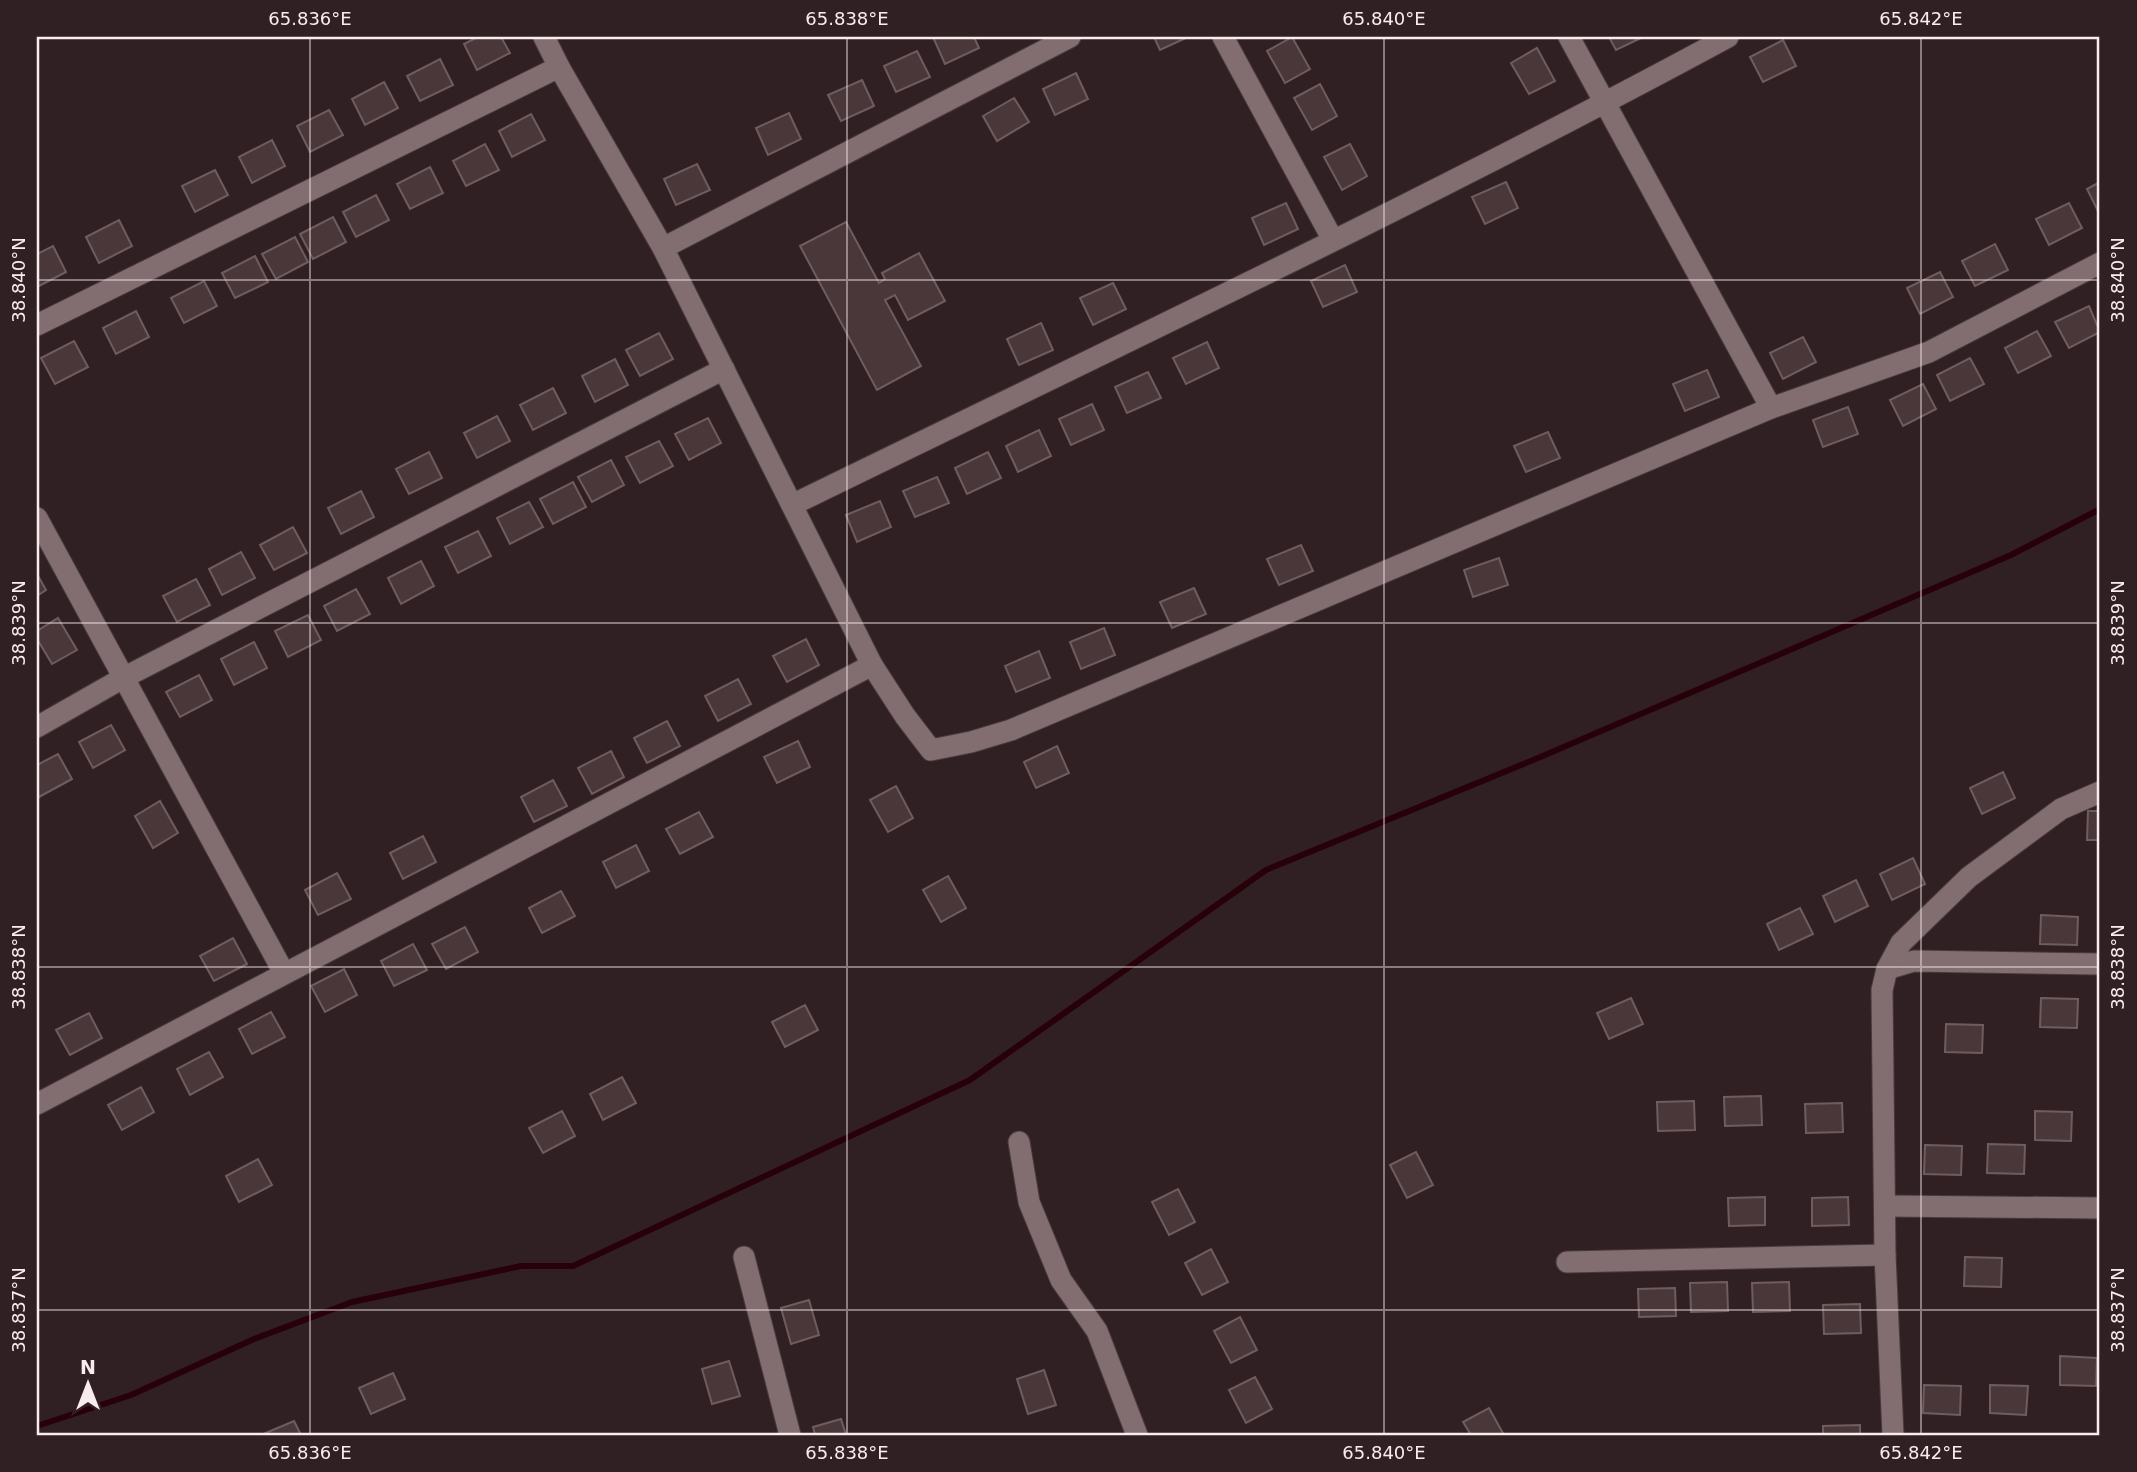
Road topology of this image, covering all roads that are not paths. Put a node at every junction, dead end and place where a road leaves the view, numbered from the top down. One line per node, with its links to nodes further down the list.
1 (544, 37): 6 (street)
2 (1070, 37): 9 (street)
3 (1223, 37): 8 (street)
4 (1569, 37): 7 (street)
5 (1728, 37): 7 (street)
6 (559, 67): 9 (street); 11 (street)
7 (1604, 104): 8 (street); 13 (street)
8 (1333, 240): 14 (street)
9 (663, 248): 12 (street)
10 (2100, 263): 13 (street)
11 (37, 325)
12 (724, 369): 14 (street); 17 (street)
13 (1771, 408): 16 (street)
14 (792, 505): 16 (street)
15 (37, 518): 17 (street)
16 (872, 665): 22 (street)
17 (123, 678): 18 (street); 22 (street)
18 (37, 727)
19 (2100, 792): 21 (street)
20 (2100, 964): 21 (street)
21 (1887, 969): 25 (street)
22 (284, 973): 23 (street)
23 (37, 1104)
24 (1019, 1142): 31 (street)
25 (1886, 1206): 26 (street); 27 (street)
26 (2100, 1208)
27 (1885, 1255): 29 (street); 32 (street)
28 (744, 1257): 30 (street)
29 (1567, 1262)
30 (790, 1435)
31 (1137, 1435)
32 (1893, 1435)

